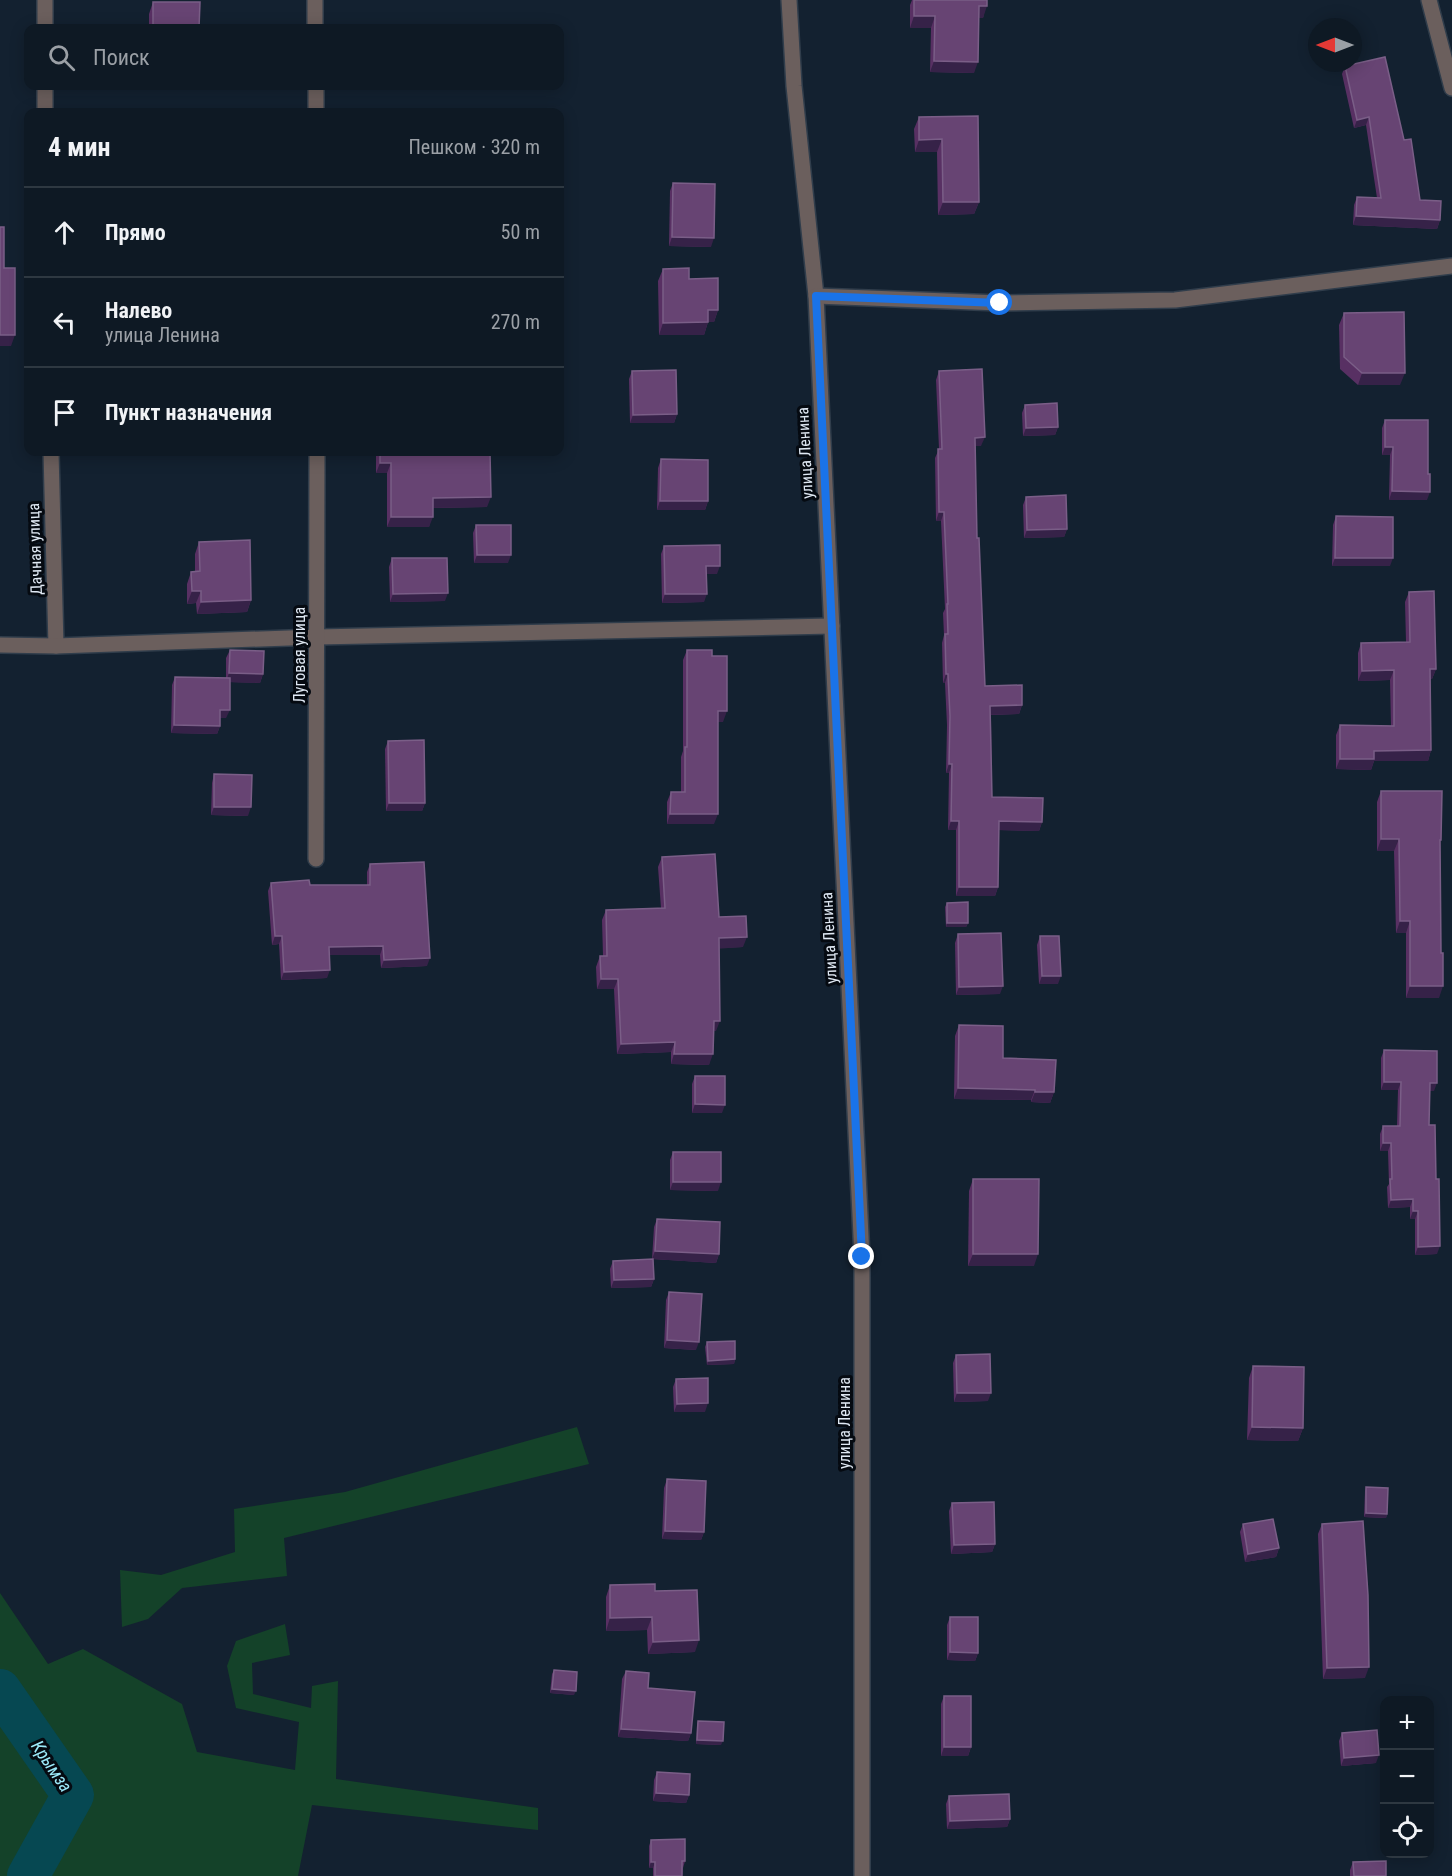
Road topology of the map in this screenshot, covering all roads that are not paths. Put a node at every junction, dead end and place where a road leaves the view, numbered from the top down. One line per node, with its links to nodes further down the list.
1 (45, 0): 5 (street)
2 (315, 0): 6 (street)
3 (789, 0): 13 (street, улица Ленина)
4 (1429, 0): 7 (street)
5 (45, 24)
6 (315, 24)
7 (1452, 88)
8 (45, 90): 10 (street)
9 (316, 90): 11 (street)
10 (45, 108)
11 (316, 108)
12 (1452, 267): 13 (street)
13 (816, 296): 16 (street, улица Ленина)
14 (51, 456): 19 (street, Дачная улица)
15 (317, 456): 17 (street, Луговая улица)
16 (832, 626): 17 (street); 21 (street, улица Ленина)
17 (316, 637): 19 (street); 20 (street, Луговая улица)
18 (0, 645): 19 (street)
19 (56, 646)
20 (316, 859)
21 (862, 1876)

